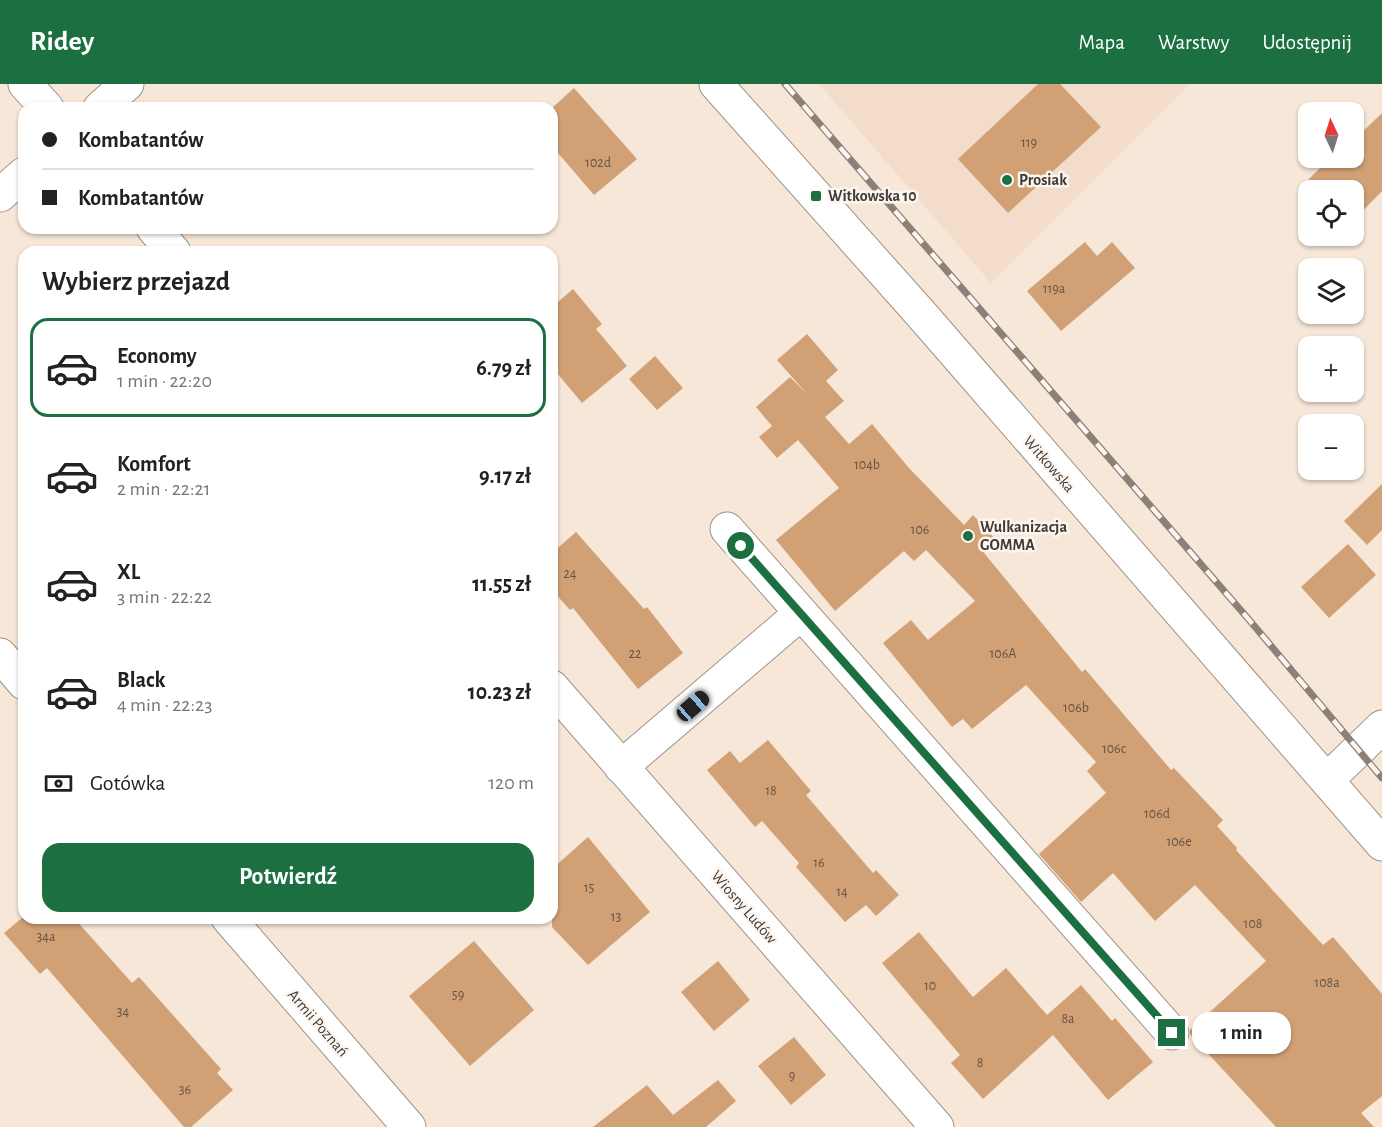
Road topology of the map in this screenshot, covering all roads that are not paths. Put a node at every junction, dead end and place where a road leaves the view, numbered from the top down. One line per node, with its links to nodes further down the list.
1 (25, 84): 4 (street)
2 (127, 84): 5 (street)
3 (716, 84): 17 (street, Witkowska)
4 (42, 102)
5 (107, 102)
6 (18, 179): 7 (street)
7 (0, 195)
8 (158, 234): 9 (street)
9 (169, 246)
10 (727, 529): 11 (street)
11 (800, 614): 16 (street); 20 (street)
12 (0, 655): 13 (street)
13 (18, 676)
14 (558, 694): 16 (street, Wiosny Ludów)
15 (1382, 727): 17 (street)
16 (621, 767): 22 (street, Wiosny Ludów)
17 (1327, 780): 18 (street, Witkowska)
18 (1382, 844)
19 (233, 924): 21 (street, Armii Poznań)
20 (1172, 1033)
21 (409, 1127)
22 (937, 1127)

